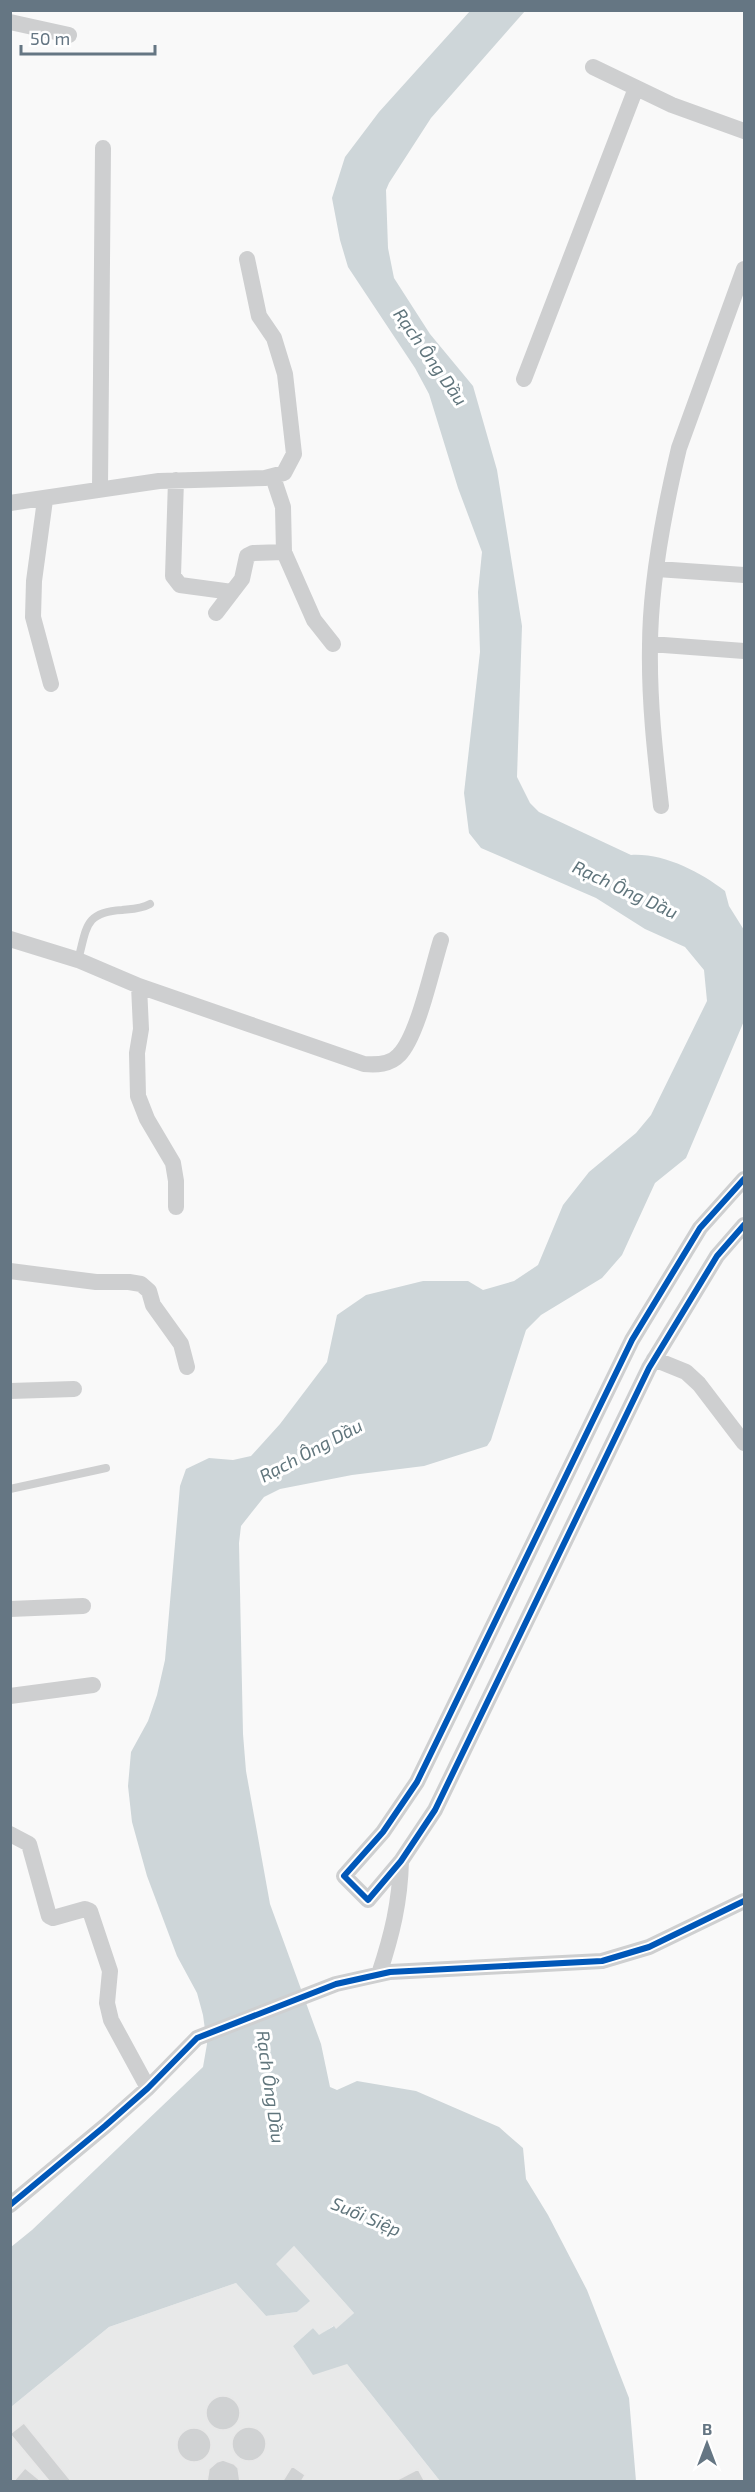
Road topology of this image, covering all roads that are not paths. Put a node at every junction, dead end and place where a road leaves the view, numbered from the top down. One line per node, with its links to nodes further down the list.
1 (10, 22): 2 (street)
2 (69, 35)
3 (593, 67): 4 (street)
4 (636, 88): 5 (street); 9 (street)
5 (744, 131)
6 (104, 148): 12 (street)
7 (247, 259): 10 (street)
8 (744, 269): 16 (street)
9 (524, 379)
10 (273, 477): 11 (street); 15 (street)
11 (176, 480): 12 (street); 18 (street)
12 (100, 488): 13 (street)
13 (45, 500): 14 (street); 23 (street)
14 (10, 503)
15 (284, 552): 18 (street); 20 (street)
16 (657, 569): 17 (street); 21 (street)
17 (744, 575)
18 (232, 592): 19 (street)
19 (216, 613)
20 (333, 644)
21 (650, 644): 22 (street); 24 (street)
22 (744, 651)
23 (51, 684)
24 (661, 806)
25 (150, 904): 28 (lane)
26 (10, 939): 28 (street)
27 (441, 940): 29 (street)
28 (78, 960): 29 (street)
29 (139, 986): 31 (street)
30 (744, 1179): 45 (street)
31 (176, 1207)
32 (744, 1225): 34 (street)
33 (10, 1271): 35 (street)
34 (654, 1359): 38 (street); 46 (street)
35 (187, 1367)
36 (74, 1389): 37 (street)
37 (10, 1391)
38 (744, 1443)
39 (106, 1468): 40 (lane)
40 (10, 1489)
41 (83, 1606): 42 (street)
42 (10, 1609)
43 (93, 1685): 44 (street)
44 (10, 1696)
45 (445, 1724): 46 (street); 48 (street)
46 (471, 1734): 48 (street)
47 (10, 1834): 51 (street)
48 (401, 1861): 50 (street)
49 (744, 1901): 50 (street)
50 (378, 1974): 51 (street)
51 (148, 2088): 52 (street)
52 (10, 2205)

